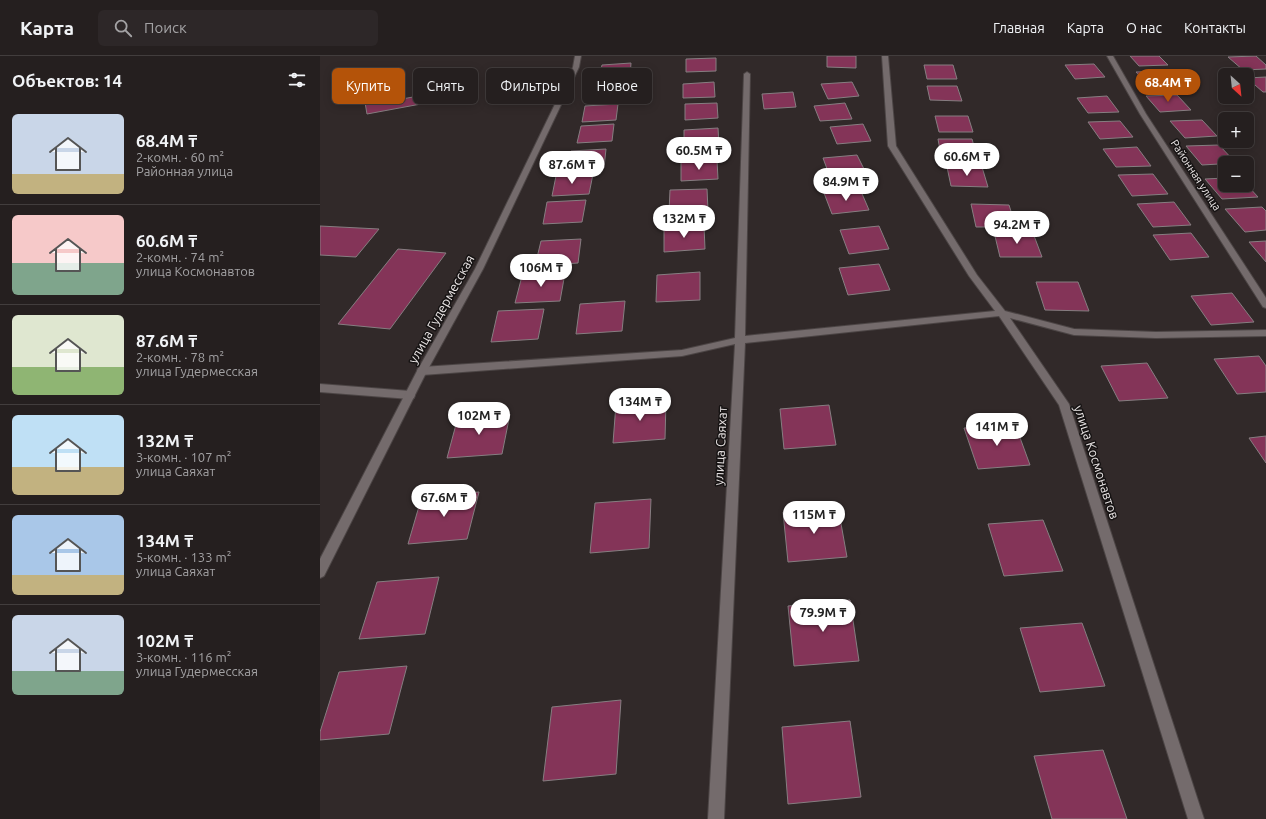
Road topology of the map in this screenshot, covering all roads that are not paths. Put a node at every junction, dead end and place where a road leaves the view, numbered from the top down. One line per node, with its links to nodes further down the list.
1 (578, 56): 9 (street, улица Гудермесская)
2 (885, 56): 6 (street, улица Космонавтов)
3 (1110, 56): 5 (street, Районная улица)
4 (747, 74): 8 (street, улица Саяхат)
5 (1266, 305)
6 (1002, 313): 7 (street); 8 (street); 14 (street, улица Космонавтов)
7 (1266, 333)
8 (740, 340): 9 (street); 13 (street, улица Саяхат)
9 (422, 371): 11 (street, улица Гудермесская)
10 (320, 388): 11 (street)
11 (410, 395): 12 (street, улица Гудермесская)
12 (320, 572)
13 (716, 819)
14 (1196, 819)

